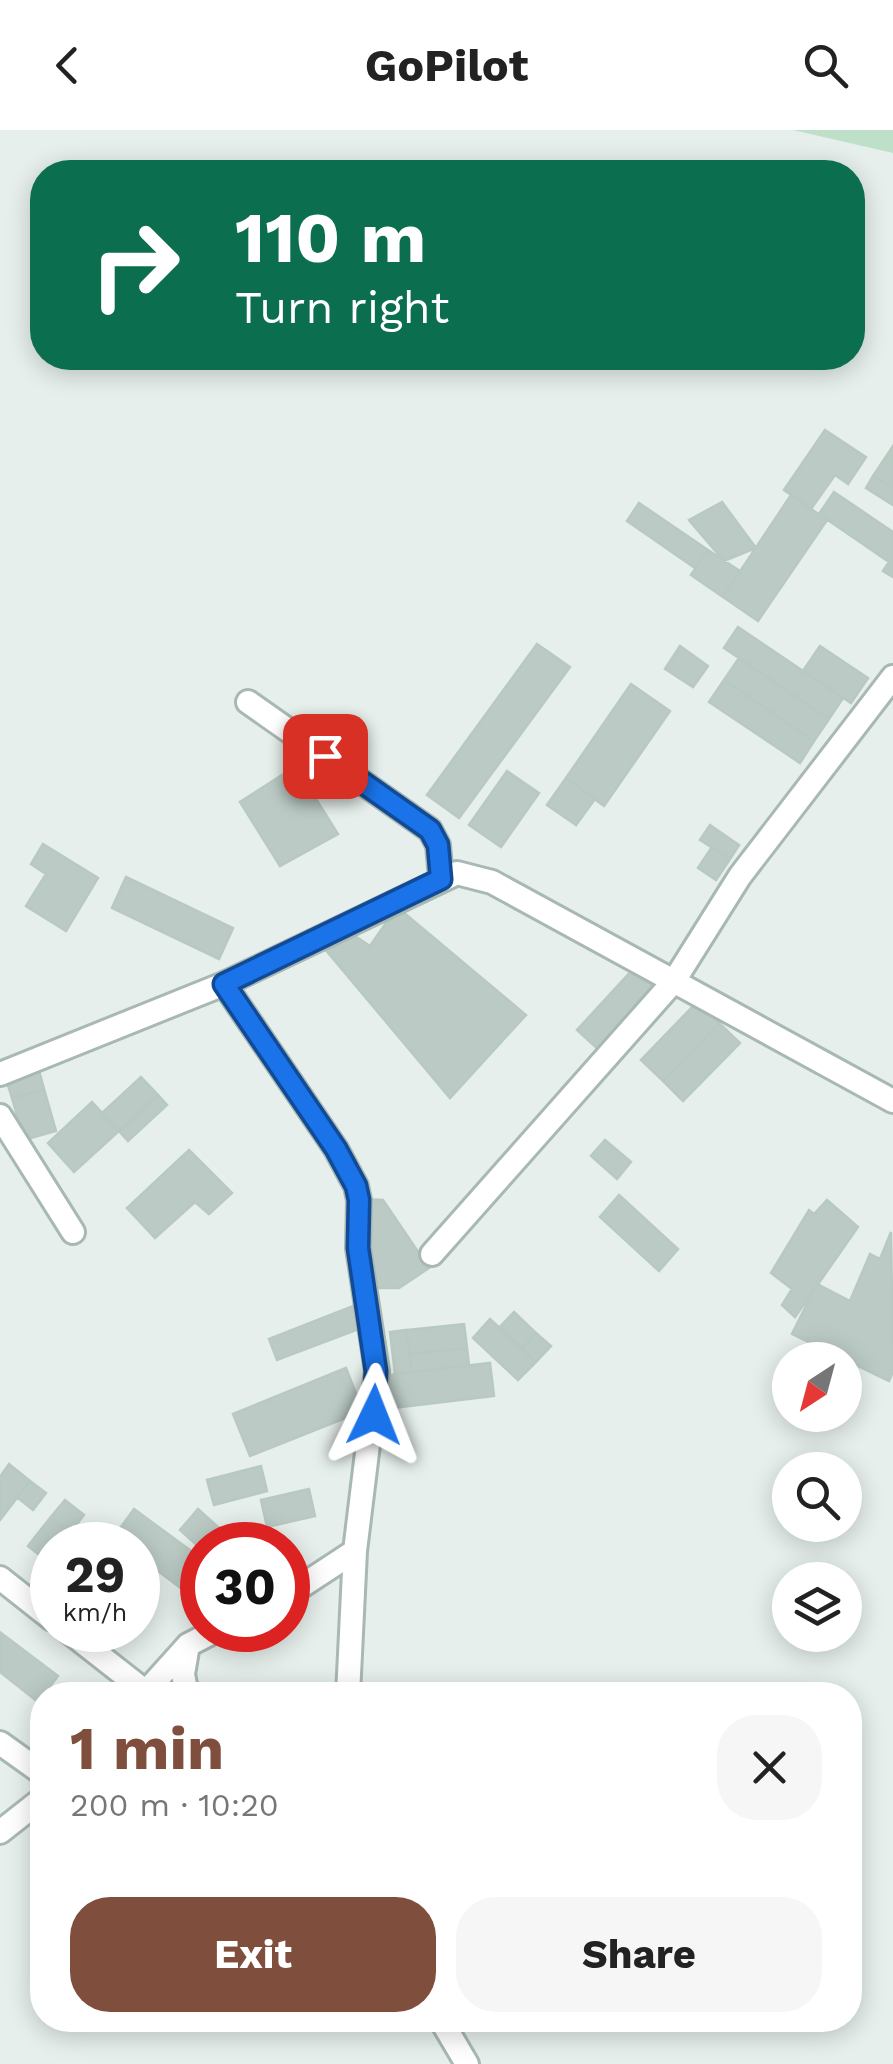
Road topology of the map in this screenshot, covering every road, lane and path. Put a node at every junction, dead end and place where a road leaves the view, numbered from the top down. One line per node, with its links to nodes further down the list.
1 (893, 677): 4 (street)
2 (248, 702): 3 (street)
3 (441, 879): 4 (street); 5 (street)
4 (674, 981): 7 (street); 10 (street)
5 (224, 984): 6 (street); 11 (street)
6 (0, 1074)
7 (893, 1101)
8 (0, 1116): 9 (street)
9 (73, 1232)
10 (432, 1254)
11 (355, 1550): 13 (street); 21 (street)
12 (0, 1578): 14 (street)
13 (310, 1580)
14 (30, 1602)
15 (94, 1652): 18 (street)
16 (182, 1652): 19 (street)
17 (187, 1652): 20 (street)
18 (131, 1682)
19 (155, 1682)
20 (184, 1682)
21 (349, 1682)
22 (0, 1743): 23 (street)
23 (30, 1765)
24 (30, 1808): 25 (street)
25 (0, 1832)
26 (448, 2032): 27 (street)
27 (468, 2064)

